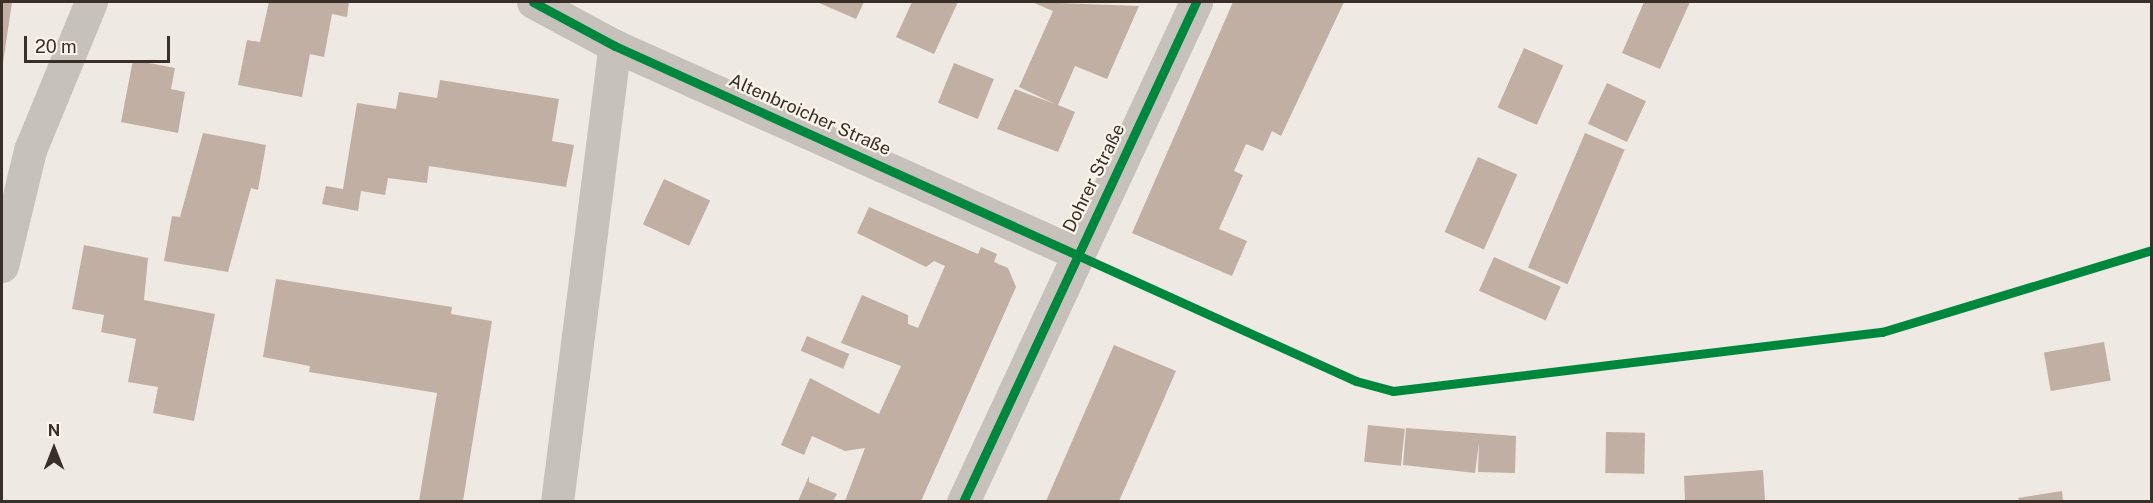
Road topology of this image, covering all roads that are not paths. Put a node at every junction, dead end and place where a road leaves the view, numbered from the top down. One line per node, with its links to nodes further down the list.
1 (91, 2): 6 (street)
2 (533, 2): 4 (street, Altenbroicher Straße)
3 (1197, 2): 5 (street, Dohrer Straße)
4 (615, 46): 5 (street, Altenbroicher Straße); 7 (street)
5 (1076, 253): 8 (street, Dohrer Straße)
6 (2, 266)
7 (557, 501)
8 (963, 501)

